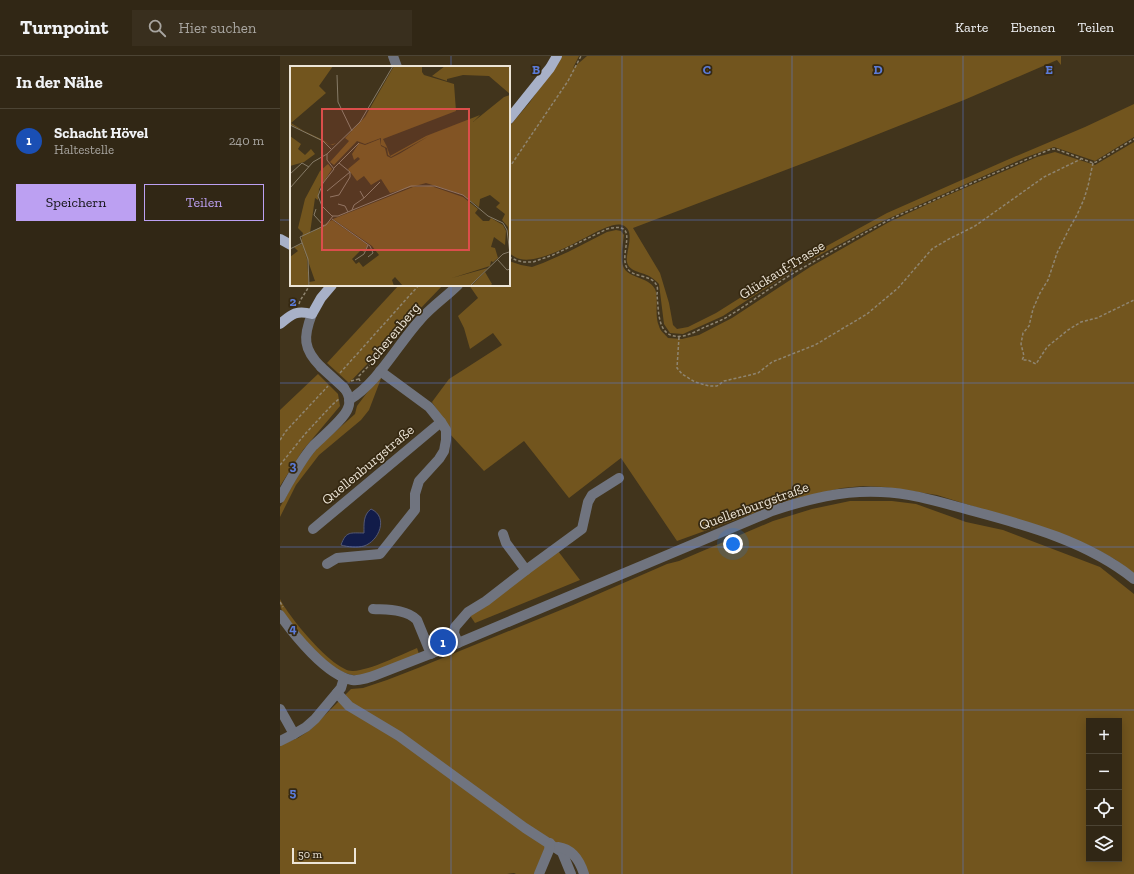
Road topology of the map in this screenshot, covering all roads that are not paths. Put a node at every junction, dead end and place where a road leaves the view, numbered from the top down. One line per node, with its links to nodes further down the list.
1 (393, 56): 3 (street)
2 (557, 56): 4 (main road)
3 (397, 66)
4 (510, 118)
5 (280, 239): 6 (main road)
6 (290, 244)
7 (331, 286): 9 (main road)
8 (457, 286): 11 (street, Scherenberg)
9 (312, 314): 10 (main road); 12 (street, bridge)
10 (280, 324)
11 (380, 371): 12 (street, Scherenberg); 13 (street)
12 (344, 399): 15 (street)
13 (441, 422): 16 (street, Quellenburgstraße); 18 (street)
14 (619, 478): 19 (street)
15 (280, 498)
16 (313, 529)
17 (503, 534): 19 (street)
18 (327, 564)
19 (526, 570): 23 (street)
20 (1134, 579): 23 (street, Quellenburgstraße)
21 (373, 609): 24 (street)
22 (283, 613): 25 (street, Quellenburgstraße)
23 (458, 643): 24 (street, Quellenburgstraße)
24 (431, 654): 25 (street, Quellenburgstraße)
25 (344, 678): 26 (street)
26 (338, 693): 28 (street); 30 (street)
27 (280, 708): 28 (street)
28 (294, 734): 29 (street)
29 (280, 741)
30 (552, 845): 31 (street); 32 (street); 33 (street)
31 (538, 874)
32 (571, 874)
33 (584, 874)

